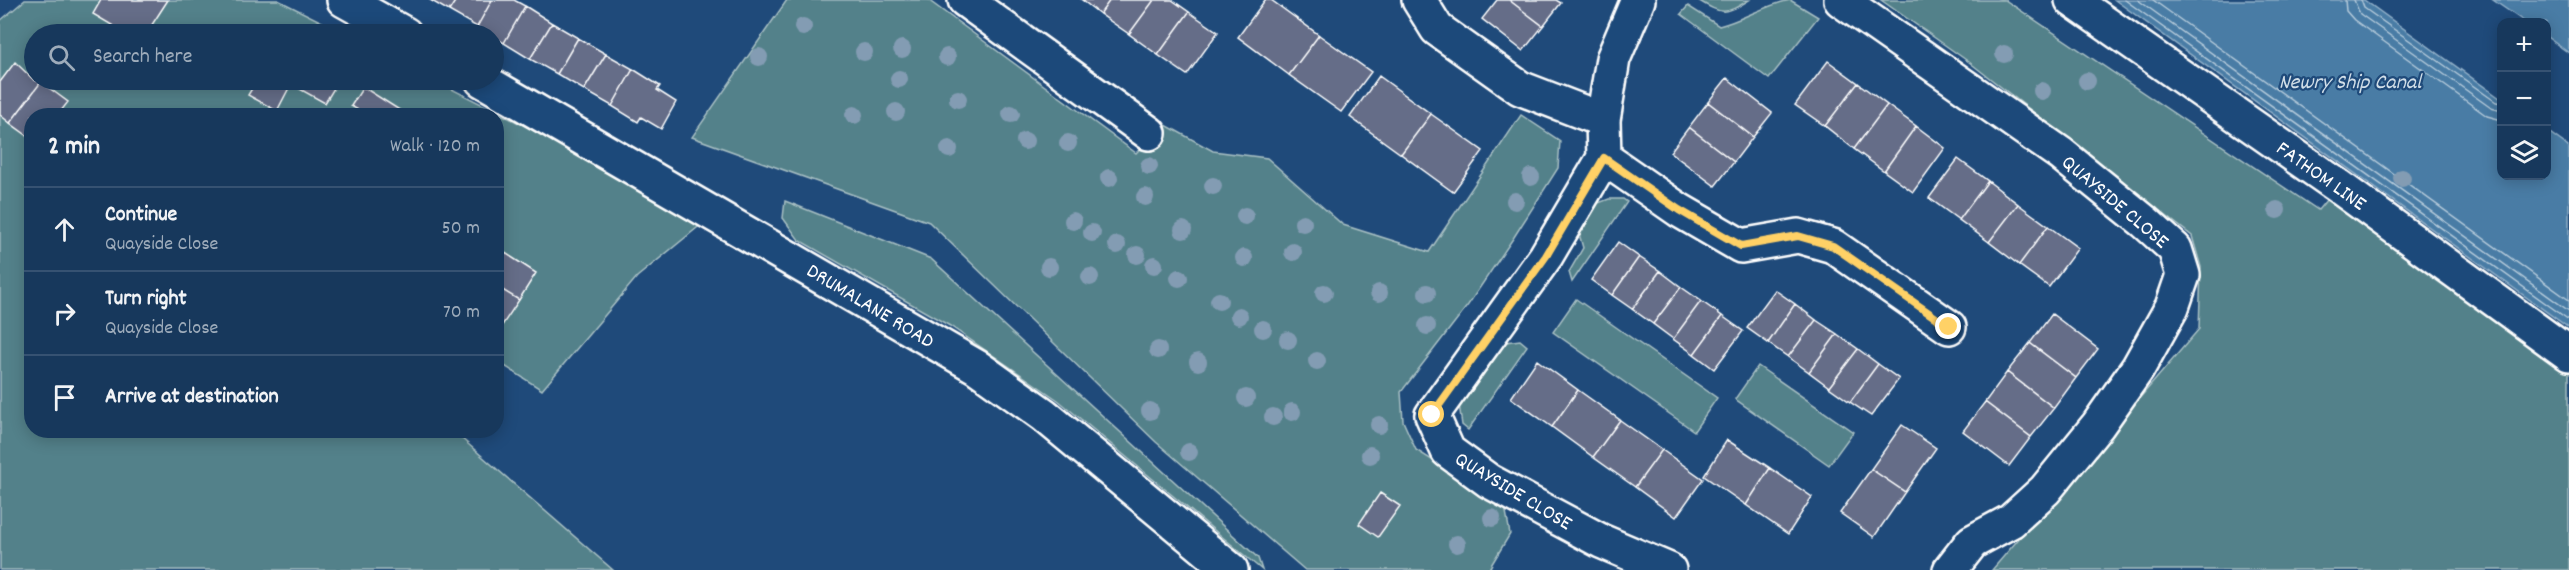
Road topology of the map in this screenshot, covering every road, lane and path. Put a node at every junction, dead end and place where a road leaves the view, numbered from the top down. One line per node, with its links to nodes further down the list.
1 (344, 0): 7 (street)
2 (966, 0): 10 (street)
3 (1419, 0): 9 (street)
4 (1638, 0): 9 (street)
5 (1841, 0): 16 (street, QUAYSIDE CLOSE)
6 (2072, 0): 13 (street, FATHOM LINE)
7 (387, 24)
8 (499, 90): 14 (street, DRUMALANE ROAD)
9 (1603, 120): 11 (street)
10 (1149, 133)
11 (1604, 158): 12 (street); 15 (street, QUAYSIDE CLOSE)
12 (1949, 327)
13 (2569, 354)
14 (1231, 570)
15 (1669, 570)
16 (1950, 570)

